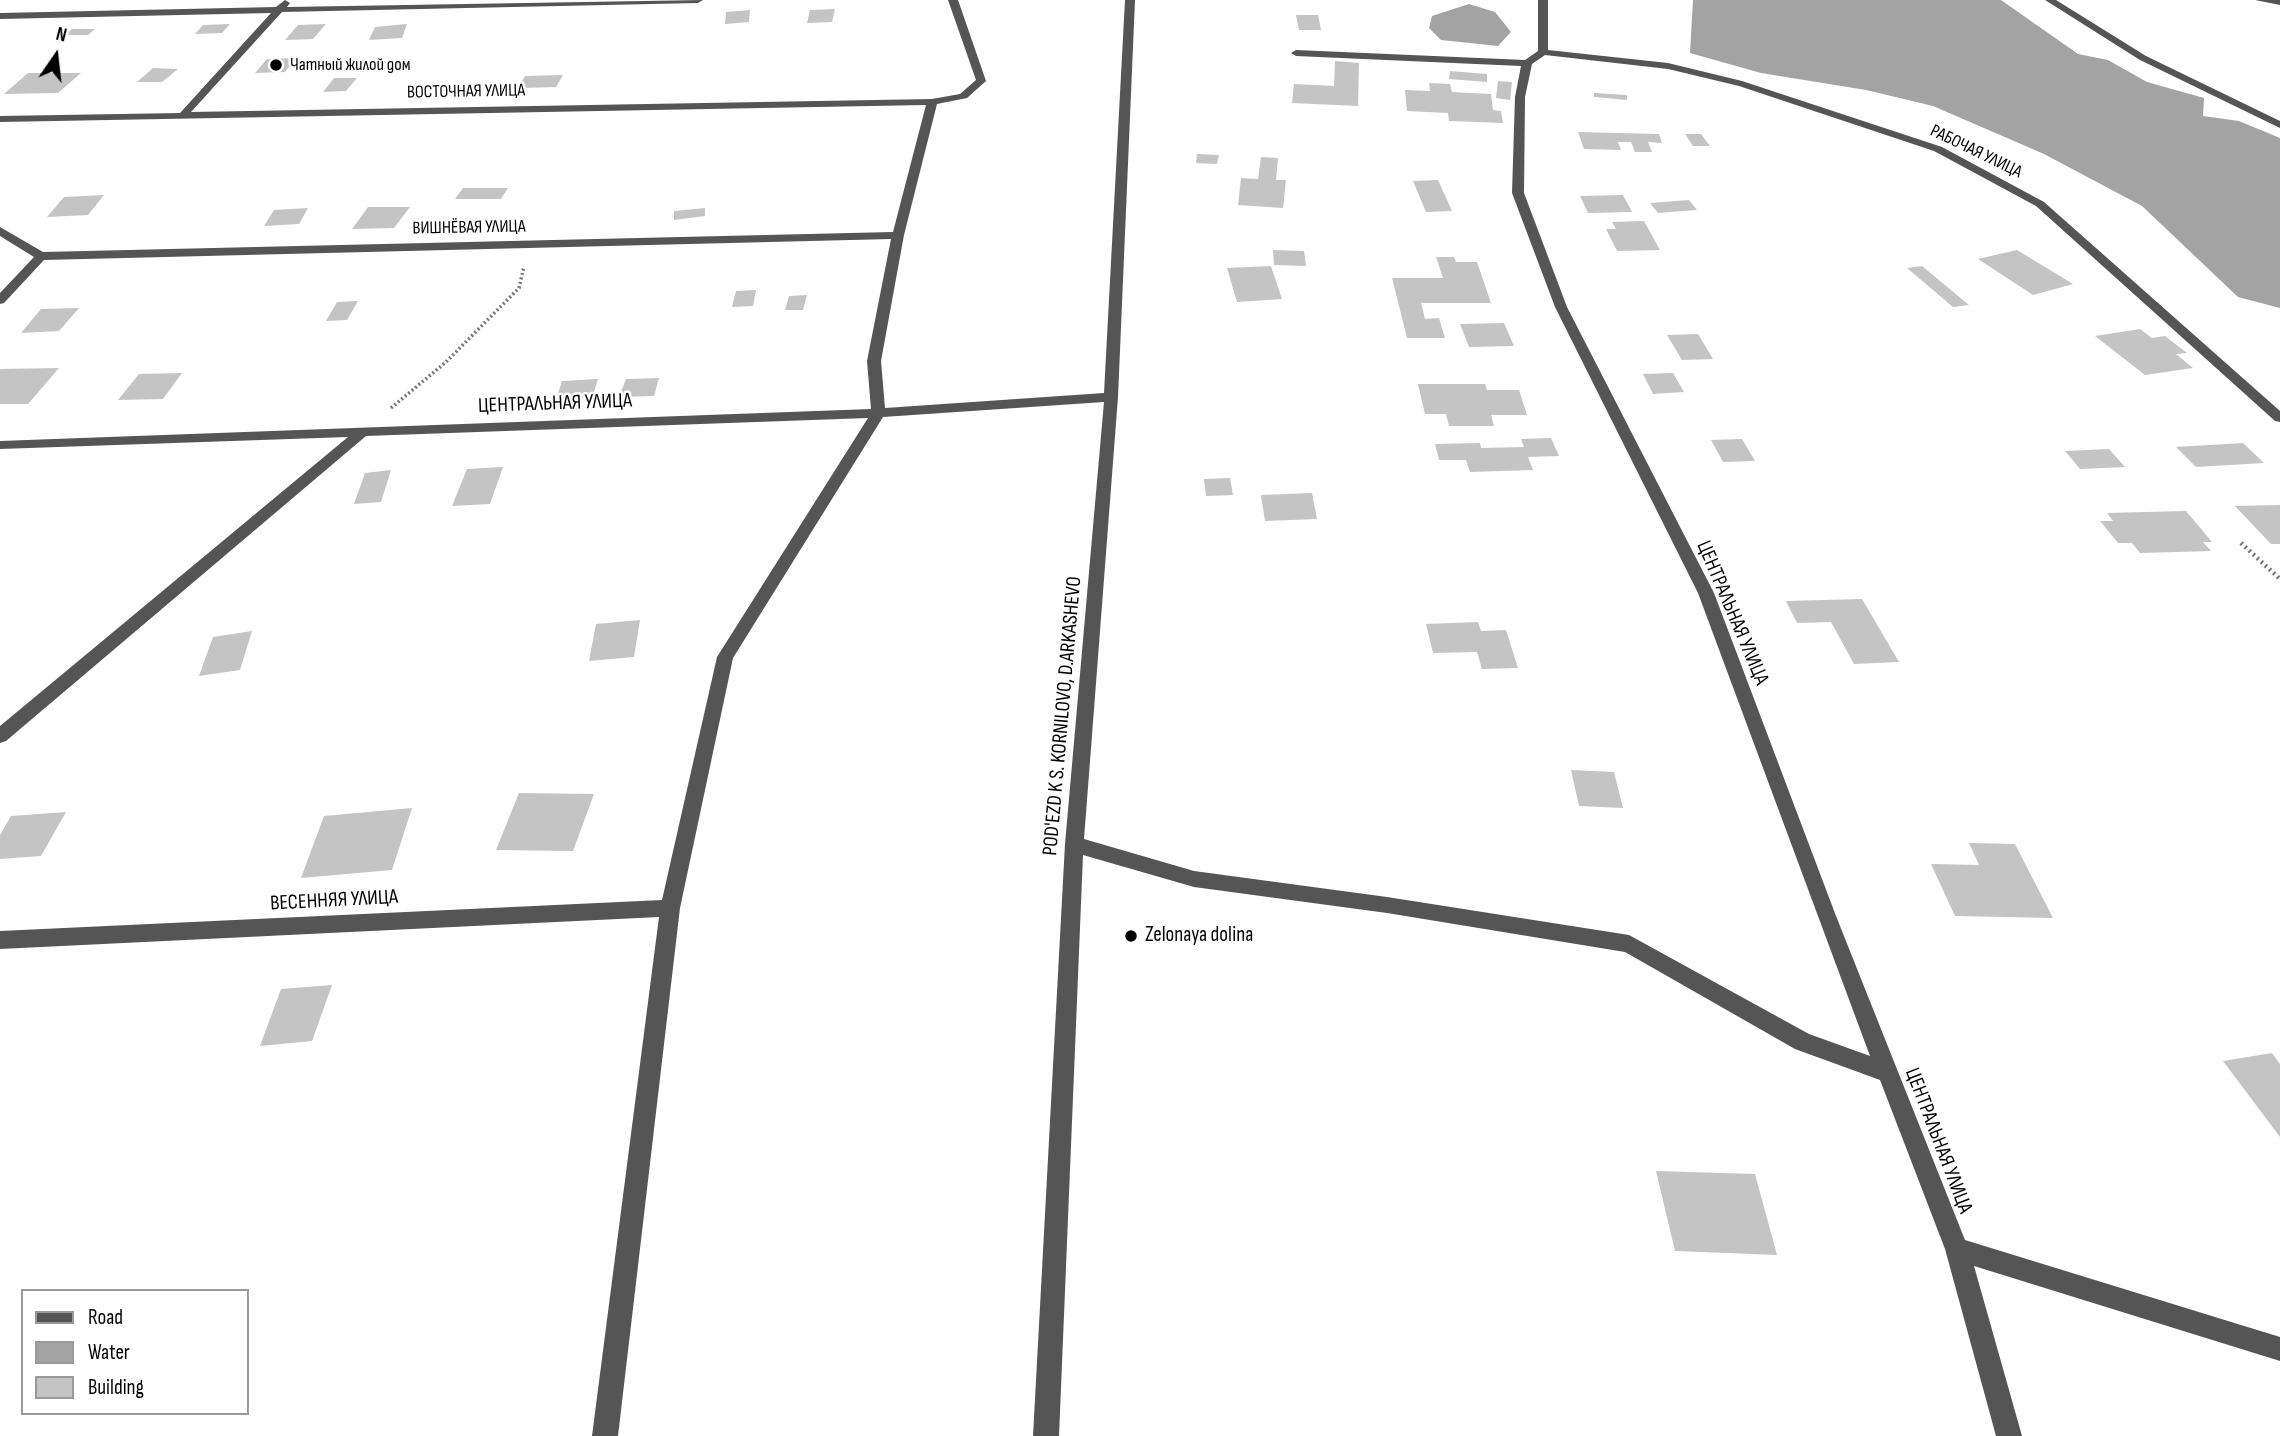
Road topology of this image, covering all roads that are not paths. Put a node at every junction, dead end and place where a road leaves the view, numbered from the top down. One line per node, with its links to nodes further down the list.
1 (288, 0): 9 (street)
2 (698, 0): 9 (street)
3 (953, 0): 14 (street, ВОСТОЧНАЯ УЛИЦА)
4 (1130, 0): 22 (street, POD'EZD K S. KORNILOVO, D.ARKASHEVO)
5 (1543, 0): 11 (street)
6 (2050, 0): 17 (street)
7 (2260, 0): 8 (street)
8 (2280, 2)
9 (280, 8): 10 (street); 15 (street)
10 (0, 16)
11 (1544, 52): 13 (street); 24 (street, РАБОЧАЯ УЛИЦА)
12 (1296, 53): 13 (street)
13 (1527, 63): 31 (street, ЦЕНТРАЛЬНАЯ УЛИЦА)
14 (932, 102): 15 (street, ВОСТОЧНАЯ УЛИЦА); 19 (street)
15 (184, 114): 16 (street, ВОСТОЧНАЯ УЛИЦА)
16 (0, 119)
17 (2280, 125)
18 (0, 231): 20 (street)
19 (898, 235): 20 (street, ВИШНЁВАЯ УЛИЦА); 23 (street)
20 (41, 256): 21 (street)
21 (0, 300)
22 (1111, 397): 23 (street, ЦЕНТРАЛЬНАЯ УЛИЦА); 28 (street, POD'EZD K S. KORNILOVO, D.ARKASHEVO)
23 (878, 413): 25 (street, ЦЕНТРАЛЬНАЯ УЛИЦА); 29 (street)
24 (2280, 418)
25 (361, 433): 26 (street, ЦЕНТРАЛЬНАЯ УЛИЦА); 27 (street)
26 (0, 445)
27 (0, 736)
28 (1074, 844): 31 (street); 35 (street, POD'EZD K S. KORNILOVO, D.ARKASHEVO)
29 (670, 908): 30 (street, ВЕСЕННЯЯ УЛИЦА); 34 (street)
30 (0, 940)
31 (1889, 1073): 32 (street, ЦЕНТРАЛЬНАЯ УЛИЦА)
32 (1957, 1249): 33 (street); 36 (street, ЦЕНТРАЛЬНАЯ УЛИЦА)
33 (2280, 1349)
34 (605, 1436)
35 (1046, 1436)
36 (2009, 1436)

